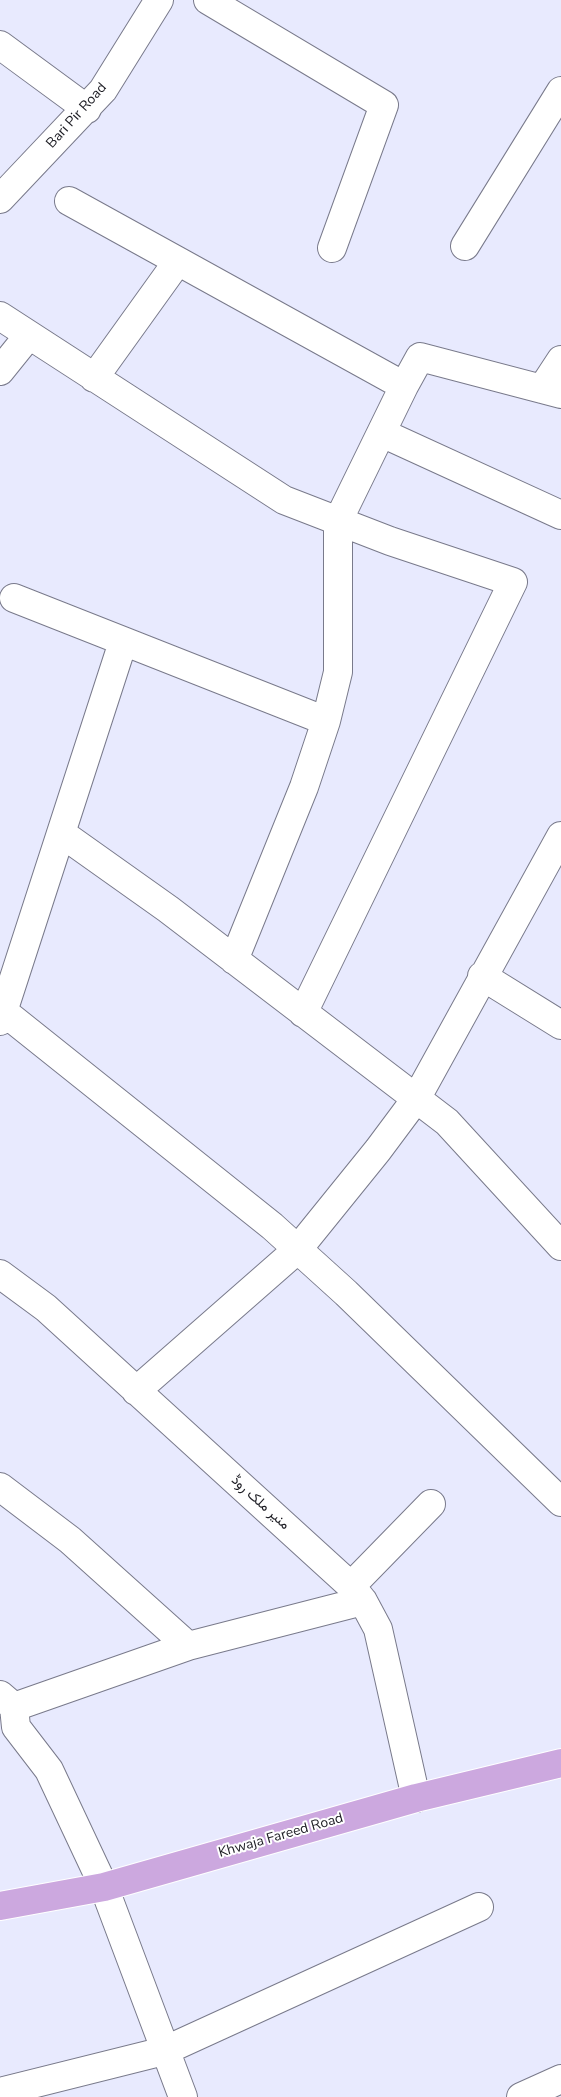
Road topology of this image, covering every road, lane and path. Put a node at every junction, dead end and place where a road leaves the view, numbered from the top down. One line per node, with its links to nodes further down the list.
1 (159, 0): 5 (street, Bari Pir Road)
2 (208, 0): 9 (street)
3 (0, 44): 5 (street)
4 (561, 91): 8 (street)
5 (87, 108): 6 (street, Bari Pir Road)
6 (0, 199)
7 (68, 201): 10 (street)
8 (465, 246)
9 (332, 248)
10 (178, 261): 15 (street); 16 (street)
11 (0, 316): 12 (street)
12 (29, 335): 14 (street); 15 (street)
13 (561, 360): 17 (street)
14 (0, 371)
15 (94, 378): 20 (street)
16 (404, 386): 17 (street); 18 (street)
17 (551, 391)
18 (382, 432): 19 (street); 20 (street)
19 (561, 515)
20 (338, 521): 23 (street); 28 (street)
21 (14, 598): 22 (street)
22 (123, 642): 23 (street); 24 (street)
23 (326, 721): 26 (street)
24 (62, 833): 26 (street); 29 (street)
25 (561, 836): 27 (street)
26 (234, 960): 28 (street)
27 (482, 976): 30 (street); 31 (street)
28 (303, 1013): 31 (street)
29 (2, 1016): 33 (street)
30 (561, 1025)
31 (416, 1099): 32 (street); 33 (street)
32 (561, 1246)
33 (298, 1248): 35 (street); 37 (street)
34 (0, 1274): 35 (street, منیر ملک روڈ)
35 (136, 1391): 39 (street, منیر ملک روڈ)
36 (0, 1487): 40 (street)
37 (561, 1502)
38 (431, 1504): 39 (street)
39 (357, 1593): 40 (street); 43 (street, منیر ملک روڈ)
40 (188, 1646): 41 (street)
41 (7, 1701): 44 (street)
42 (561, 1762): 43 (main road, Khwaja Fareed Road)
43 (416, 1798): 44 (main road, Khwaja Fareed Road)
44 (104, 1887): 45 (main road, Khwaja Fareed Road); 47 (street)
45 (0, 1906)
46 (479, 1907): 47 (street)
47 (164, 2051): 49 (street); 50 (street)
48 (561, 2079): 51 (street)
49 (0, 2092)
50 (183, 2097)
51 (522, 2097)

